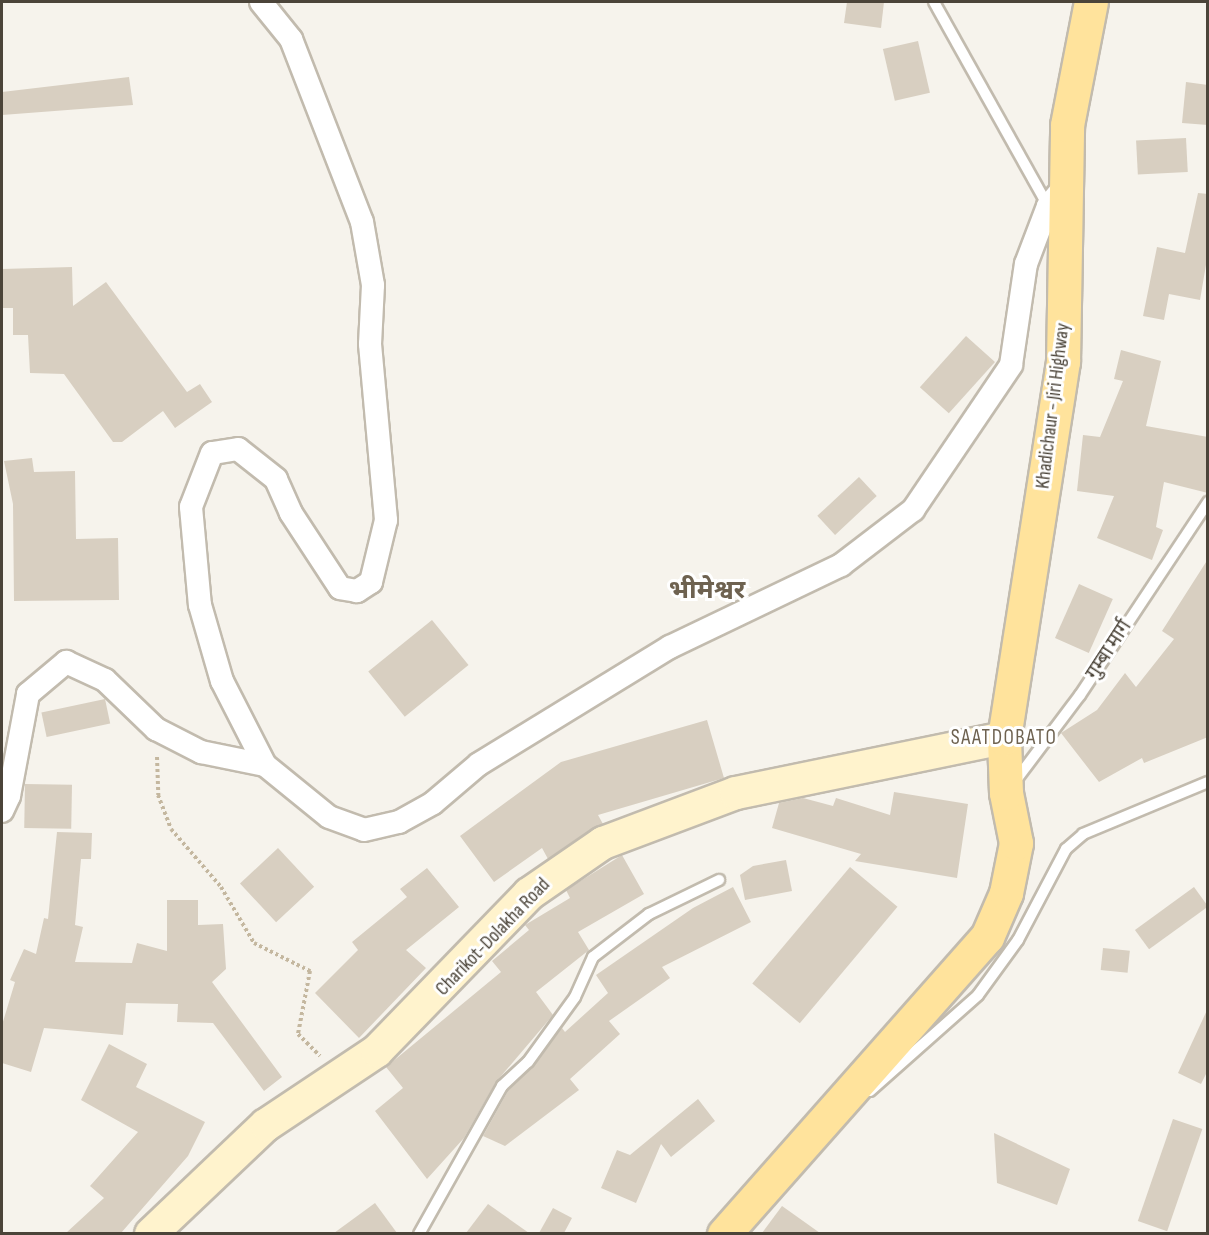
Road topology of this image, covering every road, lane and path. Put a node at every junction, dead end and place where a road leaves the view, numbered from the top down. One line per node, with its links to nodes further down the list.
1 (261, 2): 9 (street)
2 (934, 2): 5 (lane)
3 (1091, 2): 4 (main road, Khadichaur - Jiri Highway)
4 (1070, 180): 5 (street); 8 (main road, Khadichaur - Jiri Highway)
5 (1048, 206): 9 (street)
6 (1208, 502): 11 (lane, गुम्बा मार्ग)
7 (156, 729): 9 (street); 12 (street); 14 (path)
8 (1004, 738): 11 (main road, Khadichaur - Jiri Highway); 14 (main road, Charikot-Dolakha Road)
9 (265, 765)
10 (1208, 782): 15 (lane)
11 (1006, 793): 15 (main road, Khadichaur - Jiri Highway)
12 (2, 811)
13 (719, 880): 17 (lane)
14 (338, 1076): 16 (main road, Charikot-Dolakha Road)
15 (819, 1124): 18 (main road, Khadichaur - Jiri Highway)
16 (151, 1233)
17 (419, 1233)
18 (724, 1233)

